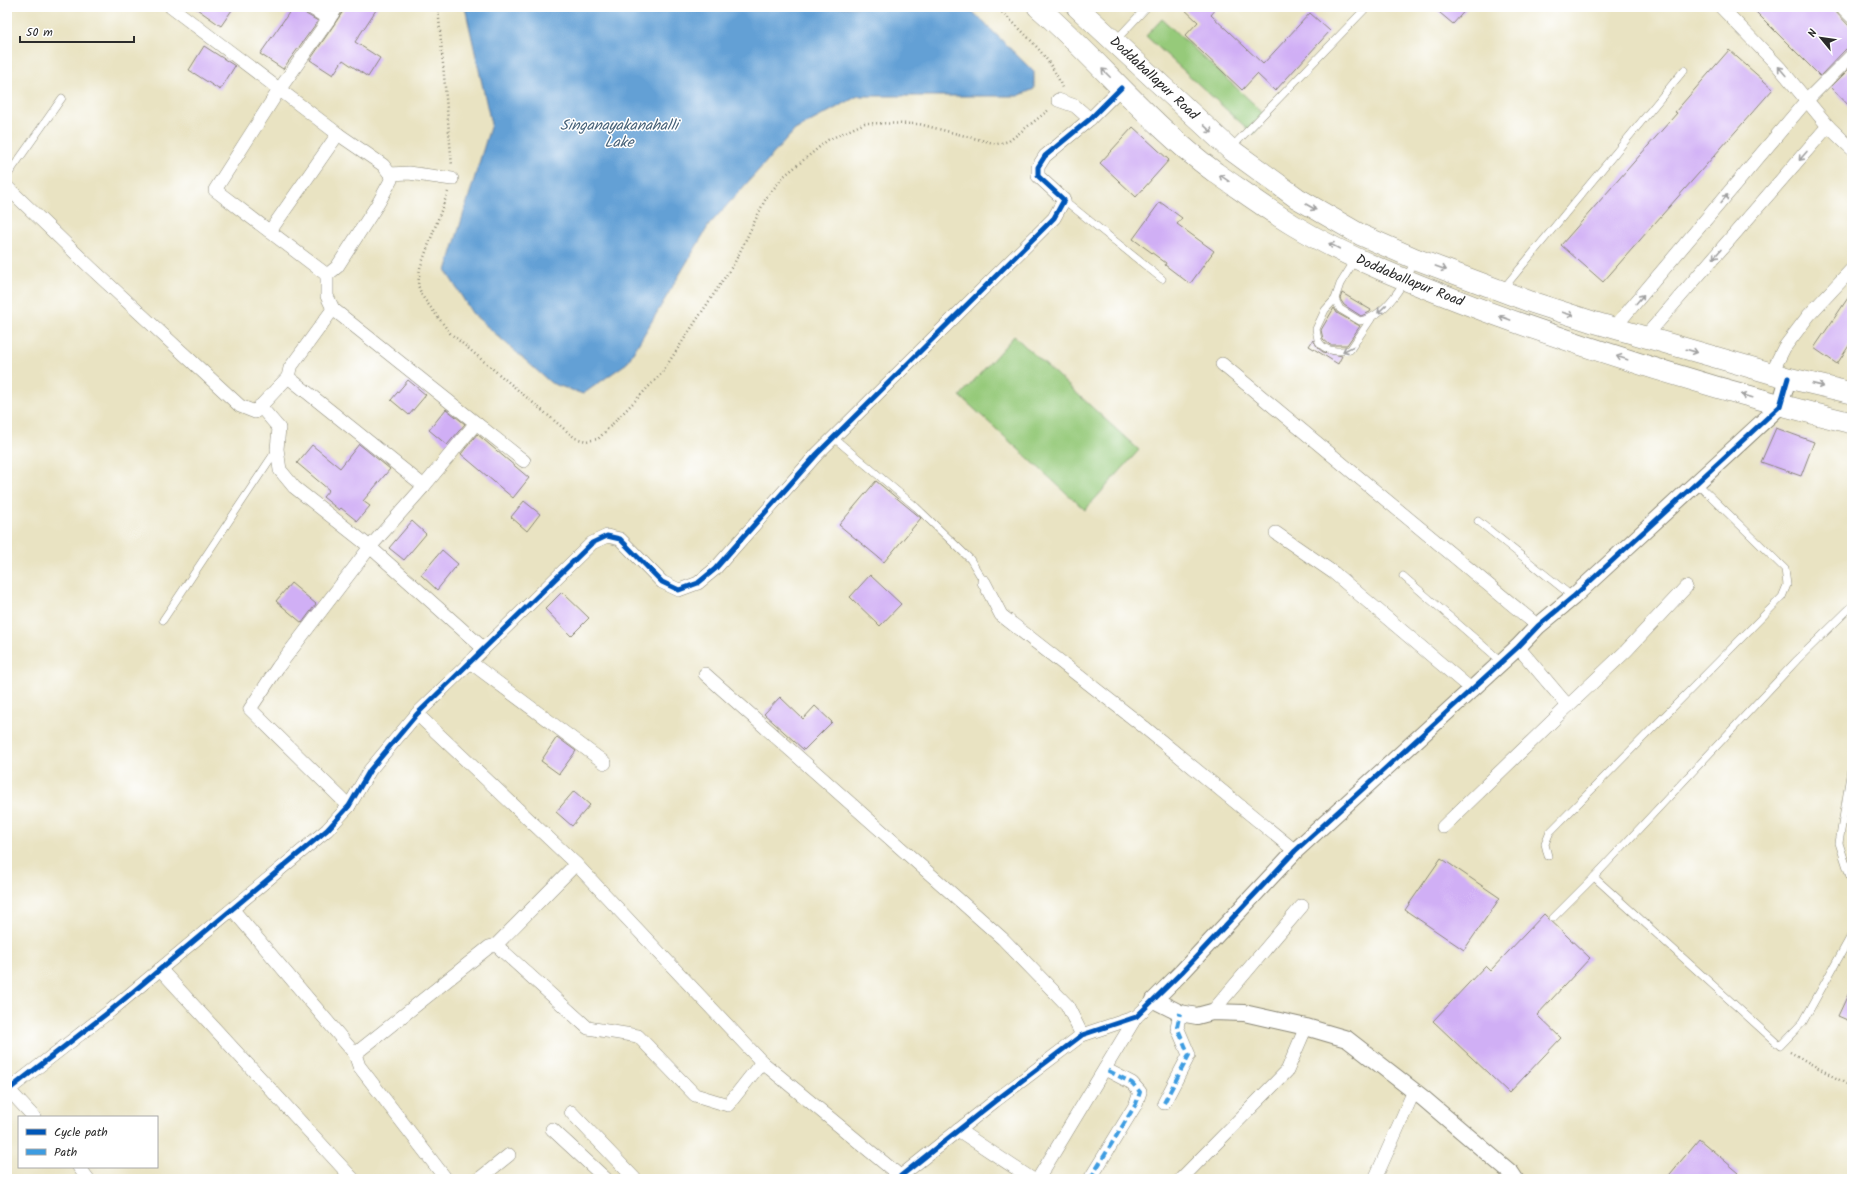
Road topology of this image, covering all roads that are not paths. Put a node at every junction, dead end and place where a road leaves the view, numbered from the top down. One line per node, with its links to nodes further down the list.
1 (172, 7): 16 (street)
2 (310, 7): 11 (street)
3 (337, 7): 11 (street)
4 (1038, 7): 15 (main road, Doddaballapur Road, one-way to 4)
5 (1077, 7): 12 (main road, Doddaballapur Road)
6 (1147, 7): 12 (lane)
7 (1367, 7): 23 (lane)
8 (1721, 7): 19 (street, one-way to 8)
9 (1842, 7): 10 (street)
10 (1852, 17)
11 (329, 19): 16 (street)
12 (1114, 42): 23 (main road, Doddaballapur Road, one-way to 23)
13 (1852, 56): 19 (street)
14 (1684, 70): 37 (lane)
15 (1121, 88): 20 (street); 31 (main road, Doddaballapur Road, one-way to 15)
16 (279, 90): 22 (street); 30 (street)
17 (62, 98): 26 (lane)
18 (1058, 100): 20 (street)
19 (1806, 101): 21 (street); 41 (street, one-way to 19)
20 (1090, 119): 29 (street)
21 (1828, 126): 24 (street); 42 (street, one-way to 42)
22 (338, 134): 25 (street); 30 (street)
23 (1230, 149): 32 (main road, Doddaballapur Road, one-way to 32)
24 (1852, 149)
25 (390, 174): 27 (street); 34 (street)
26 (7, 176)
27 (452, 179)
28 (7, 187): 47 (street)
29 (1064, 200): 35 (lane); 51 (street)
30 (270, 231): 34 (street)
31 (1356, 258): 36 (main road, Doddaballapur Road); 38 (lane)
32 (1416, 258): 36 (lane); 37 (main road, Doddaballapur Road, one-way to 37)
33 (1852, 269): 44 (street)
34 (327, 275): 39 (street)
35 (1162, 279)
36 (1406, 279): 40 (lane, one-way to 40); 48 (main road, Doddaballapur Road, one-way to 36)
37 (1501, 290): 41 (main road, Doddaballapur Road, one-way to 41)
38 (1335, 299): 40 (lane); 40 (lane, one-way to 38)
39 (332, 309): 45 (street); 50 (street)
40 (1371, 319)
41 (1614, 328): 42 (main road, Doddaballapur Road)
42 (1645, 337): 44 (main road, Doddaballapur Road, one-way to 44)
43 (1222, 364): 65 (street)
44 (1779, 376): 46 (main road, Doddaballapur Road, one-way to 46); 48 (street)
45 (288, 377): 47 (street); 55 (street)
46 (1852, 393)
47 (260, 406): 52 (street)
48 (1780, 406): 49 (main road, Doddaballapur Road); 54 (street)
49 (1852, 423)
50 (476, 424): 53 (street); 55 (street)
51 (834, 438): 60 (lane); 67 (street)
52 (277, 449): 58 (street); 64 (lane)
53 (524, 461)
54 (1697, 483): 62 (street); 79 (lane)
55 (424, 486): 58 (street)
56 (1478, 521): 62 (lane)
57 (1276, 533): 71 (street)
58 (370, 547): 67 (street); 76 (street)
59 (1403, 576): 69 (lane)
60 (984, 582): 78 (street)
61 (1686, 587): 72 (street)
62 (1573, 597): 65 (street)
63 (1852, 606): 81 (lane)
64 (163, 620)
65 (1538, 626): 66 (street)
66 (1518, 647): 69 (street); 72 (street)
67 (484, 648): 68 (street)
68 (470, 662): 73 (street); 74 (street)
69 (1502, 662): 71 (street)
70 (705, 674): 94 (street)
71 (1472, 690): 78 (street)
72 (1568, 706): 77 (street)
73 (417, 714): 76 (street); 80 (street)
74 (605, 763)
75 (1852, 763): 82 (lane)
76 (349, 806): 84 (street)
77 (1443, 827)
78 (1295, 852): 89 (street)
79 (1548, 856)
80 (576, 864): 87 (street); 96 (street)
81 (1594, 877): 85 (lane); 86 (lane)
82 (1852, 883)
83 (1302, 906): 90 (street)
84 (233, 910): 88 (street); 95 (street)
85 (1554, 918)
86 (1852, 934)
87 (496, 945): 95 (street); 96 (street)
88 (160, 970): 98 (street); 109 (street)
89 (1154, 1000): 91 (street); 92 (street)
90 (1212, 1012): 91 (street); 93 (street)
91 (1180, 1013): 100 (street)
92 (1136, 1017): 94 (street); 97 (street)
93 (1306, 1027): 99 (street); 117 (street)
94 (1082, 1035): 104 (street)
95 (354, 1054): 110 (street)
96 (762, 1062): 107 (street)
97 (1106, 1069): 115 (street); 116 (street)
98 (8, 1090): 102 (street)
99 (1414, 1091): 118 (street); 119 (street)
100 (1164, 1103)
101 (571, 1112): 113 (street)
102 (33, 1116)
103 (552, 1129): 112 (street)
104 (958, 1130): 107 (street); 114 (street)
105 (509, 1155): 111 (street)
106 (80, 1168): 108 (street)
107 (899, 1178)
108 (88, 1179)
109 (353, 1179)
110 (446, 1179)
111 (479, 1179)
112 (606, 1179)
113 (635, 1179)
114 (1032, 1179)
115 (1038, 1179)
116 (1090, 1179)
117 (1181, 1179)
118 (1375, 1179)
119 (1515, 1179)

